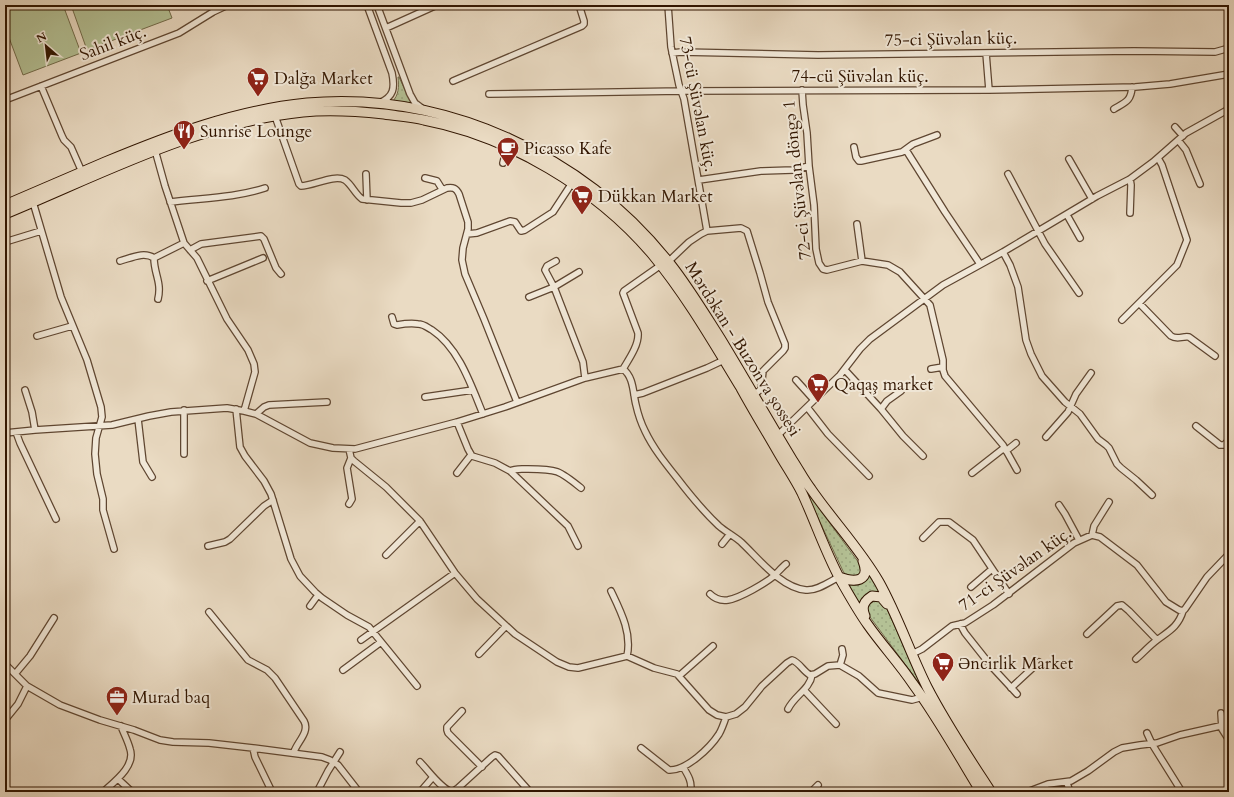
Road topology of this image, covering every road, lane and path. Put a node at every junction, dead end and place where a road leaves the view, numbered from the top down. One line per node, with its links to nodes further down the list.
1 (228, 5): 13 (street, Sahil küç.)
2 (367, 5): 20 (street)
3 (377, 5): 7 (street)
4 (437, 5): 7 (street)
5 (579, 5): 12 (street)
6 (668, 5): 9 (street, 73-cü Şüvəlan küç.)
7 (386, 28): 23 (street)
8 (1229, 48): 10 (street, 75-ci Şüvəlan küç.)
9 (672, 53): 10 (street, 75-ci Şüvəlan küç.); 17 (street, 73-cü Şüvəlan küç.)
10 (986, 53): 16 (street)
11 (1229, 74): 14 (street, 74-cü Şüvəlan küç.)
12 (453, 81)
13 (41, 86): 19 (street, Sahil küç.); 36 (street)
14 (1132, 87): 16 (street, 74-cü Şüvəlan küç.); 21 (street)
15 (802, 90): 16 (street, 74-cü Şüvəlan küç.); 17 (street, 74-cü Şüvəlan küç.); 35 (street, 72-ci Şüvəlan döngə 1)
16 (989, 90)
17 (682, 91): 18 (street, 74-cü Şüvəlan küç.); 41 (street, 73-cü Şüvəlan küç.)
18 (489, 94)
19 (5, 100)
20 (377, 104): 23 (main road, Mərdəkan - Buzonva şossesi); 36 (main road, Mərdəkan - Buzonva şossesi)
21 (1114, 109)
22 (1229, 109): 27 (street)
23 (426, 111): 69 (main road, Mərdəkan - Buzonva şossesi)
24 (275, 116): 28 (main road); 30 (main road); 47 (street)
25 (1175, 127): 27 (street)
26 (937, 135): 31 (street)
27 (1181, 138): 32 (street); 43 (street)
28 (507, 147): 34 (street); 42 (main road)
29 (854, 147): 31 (street)
30 (155, 150): 48 (main road); 49 (street)
31 (906, 150): 70 (street)
32 (1158, 158): 40 (street); 79 (street)
33 (1069, 159): 46 (street)
34 (503, 163)
35 (809, 166): 41 (street); 68 (street, 72-ci Şüvəlan döngə 1)
36 (82, 172): 50 (main road, Mərdəkan - Buzonva şossesi)
37 (366, 174): 47 (street)
38 (1008, 174): 57 (street)
39 (425, 178): 45 (street)
40 (1130, 179): 46 (street); 51 (street)
41 (699, 180): 56 (street, 73-cü Şüvəlan küç.)
42 (572, 183): 58 (street); 69 (main road)
43 (1200, 184)
44 (265, 188): 49 (street)
45 (442, 189): 47 (street); 58 (street)
46 (1092, 199): 53 (street)
47 (367, 200)
48 (33, 202): 52 (main road); 55 (street)
49 (170, 202): 61 (street)
50 (5, 205)
51 (1130, 213)
52 (5, 214)
53 (1067, 215): 57 (street); 59 (street)
54 (857, 224): 68 (street)
55 (41, 231): 60 (street); 82 (street)
56 (708, 231): 69 (street); 97 (street)
57 (1037, 232): 63 (street); 75 (street)
58 (467, 234): 101 (street)
59 (1080, 238)
60 (5, 242)
61 (184, 243): 62 (street); 64 (street)
62 (190, 250): 72 (street); 73 (street)
63 (1003, 252): 70 (street); 103 (street)
64 (154, 258): 66 (street); 78 (street)
65 (263, 258): 73 (street)
66 (120, 261)
67 (556, 261): 74 (street)
68 (862, 261): 77 (street, 72-ci Şüvəlan döngə 1)
69 (665, 263): 85 (main road); 87 (street); 97 (main road, Mərdəkan - Buzonva şossesi)
70 (980, 264): 77 (street)
71 (579, 272): 74 (street)
72 (282, 274)
73 (207, 281): 107 (street)
74 (554, 287): 76 (street); 91 (street)
75 (1079, 294)
76 (529, 297)
77 (925, 298): 86 (street, 72-ci Şüvəlan döngə 1); 89 (street)
78 (158, 299)
79 (1139, 303): 81 (street); 84 (street)
80 (392, 317): 94 (street)
81 (1122, 320)
82 (72, 326): 83 (street); 112 (street)
83 (37, 336)
84 (1215, 356)
85 (724, 360): 96 (street); 156 (main road)
86 (943, 367): 88 (street); 122 (street)
87 (623, 369): 91 (street); 96 (street)
88 (931, 369)
89 (845, 370): 99 (street); 104 (street)
90 (1091, 373): 103 (street)
91 (585, 378): 101 (street)
92 (796, 380): 99 (street)
93 (25, 390): 114 (street)
94 (473, 390): 98 (street); 109 (street)
95 (901, 391): 104 (street)
96 (634, 395): 141 (street)
97 (754, 395): 117 (main road, Mərdəkan - Buzonva şossesi)
98 (425, 397)
99 (814, 400): 102 (street)
100 (327, 402): 108 (street)
101 (517, 402): 109 (street)
102 (807, 407): 117 (street); 131 (street)
103 (1070, 407): 118 (street); 134 (street)
104 (881, 408): 125 (street)
105 (236, 409): 106 (street); 107 (street); 135 (street)
106 (184, 410): 110 (street); 123 (street)
107 (244, 410): 108 (street)
108 (256, 414): 121 (street)
109 (483, 414): 111 (street)
110 (138, 419): 112 (street); 132 (street)
111 (457, 422): 121 (street); 124 (street)
112 (99, 426): 114 (street); 148 (street)
113 (1196, 426): 119 (street)
114 (35, 430): 115 (street)
115 (16, 432): 116 (street); 139 (street)
116 (5, 433)
117 (778, 435): 149 (main road, Mərdəkan - Buzonva şossesi)
118 (1046, 437)
119 (1229, 440)
120 (1016, 443): 122 (street)
121 (349, 449): 126 (street)
122 (1005, 449): 127 (street); 130 (street)
123 (184, 454)
124 (471, 455): 128 (street); 129 (street)
125 (923, 456)
126 (351, 458): 137 (street); 140 (street)
127 (1018, 470)
128 (510, 471): 133 (street); 147 (street)
129 (457, 473)
130 (972, 473)
131 (869, 476)
132 (152, 477)
133 (581, 488)
134 (1152, 495)
135 (273, 500): 146 (street); 161 (street)
136 (1109, 502): 142 (street)
137 (349, 504)
138 (1058, 505): 144 (street)
139 (56, 519)
140 (420, 522): 151 (street); 154 (street)
141 (730, 534): 145 (street); 155 (street)
142 (1092, 535): 144 (street, 71-ci Şüvəlan küç.); 163 (street, 71-ci Şüvəlan küç.)
143 (923, 538): 153 (street)
144 (1079, 540): 160 (street, 71-ci Şüvəlan küç.)
145 (722, 544)
146 (208, 546)
147 (578, 546)
148 (114, 549)
149 (857, 549): 156 (main road); 166 (main road, Mərdəkan - Buzonva şossesi)
150 (1229, 554): 163 (street)
151 (386, 555)
152 (786, 564): 155 (street)
153 (992, 569): 157 (street); 160 (street)
154 (455, 573): 168 (street); 169 (street)
155 (775, 575): 156 (street); 159 (street)
156 (839, 577): 171 (main road)
157 (971, 587)
158 (611, 591): 179 (street)
159 (710, 594)
160 (1009, 594): 167 (street, 71-ci Şüvəlan küç.)
161 (318, 595): 162 (street); 169 (street)
162 (310, 606)
163 (1182, 611): 173 (street)
164 (209, 612): 208 (street)
165 (54, 618): 185 (street)
166 (899, 624): 171 (main road); 178 (main road, Mərdəkan - Buzonva şossesi)
167 (960, 624): 178 (street, 71-ci Şüvəlan küç.); 190 (street)
168 (506, 626): 177 (street); 179 (street)
169 (373, 631): 172 (street); 174 (street)
170 (1087, 634): 173 (street)
171 (876, 636): 193 (main road)
172 (361, 640)
173 (1157, 640): 180 (street)
174 (381, 642): 184 (street); 189 (street)
175 (713, 646): 187 (street)
176 (842, 649): 183 (street)
177 (479, 654)
178 (912, 654): 228 (main road, Mərdəkan - Buzonva şossesi)
179 (627, 656): 187 (street)
180 (1136, 659)
181 (1039, 662): 190 (street)
182 (5, 664): 185 (street)
183 (840, 665): 186 (street); 193 (street)
184 (342, 670)
185 (15, 674): 188 (street)
186 (812, 675): 191 (street); 197 (street)
187 (679, 676): 197 (street)
188 (27, 686): 198 (street); 201 (street)
189 (417, 686)
190 (1011, 688): 192 (street)
191 (804, 690): 194 (street); 199 (street)
192 (1017, 694)
193 (923, 698): 227 (main road)
194 (788, 709)
195 (462, 711): 212 (street)
196 (1221, 713): 202 (street)
197 (726, 717): 213 (street)
198 (5, 720)
199 (836, 724)
200 (1229, 724): 202 (street)
201 (121, 726): 206 (street); 215 (street)
202 (1222, 726): 204 (street); 205 (street)
203 (1147, 733): 205 (street)
204 (1229, 740)
205 (1152, 744): 216 (street); 231 (street)
206 (253, 748): 208 (street); 220 (street)
207 (642, 748): 213 (street)
208 (294, 752): 210 (street)
209 (340, 752): 210 (street)
210 (334, 762): 221 (street); 222 (street)
211 (420, 762): 214 (street)
212 (482, 767): 214 (street); 224 (street)
213 (683, 767): 225 (street)
214 (433, 777): 223 (street)
215 (118, 779): 218 (street); 219 (street)
216 (1067, 783): 229 (street); 230 (street)
217 (818, 784): 226 (street)
218 (103, 792)
219 (132, 792)
220 (272, 792)
221 (317, 792)
222 (359, 792)
223 (420, 792)
224 (530, 792)
225 (690, 792)
226 (811, 792)
227 (981, 792)
228 (991, 792)
229 (1027, 792)
230 (1070, 792)
231 (1182, 792)

